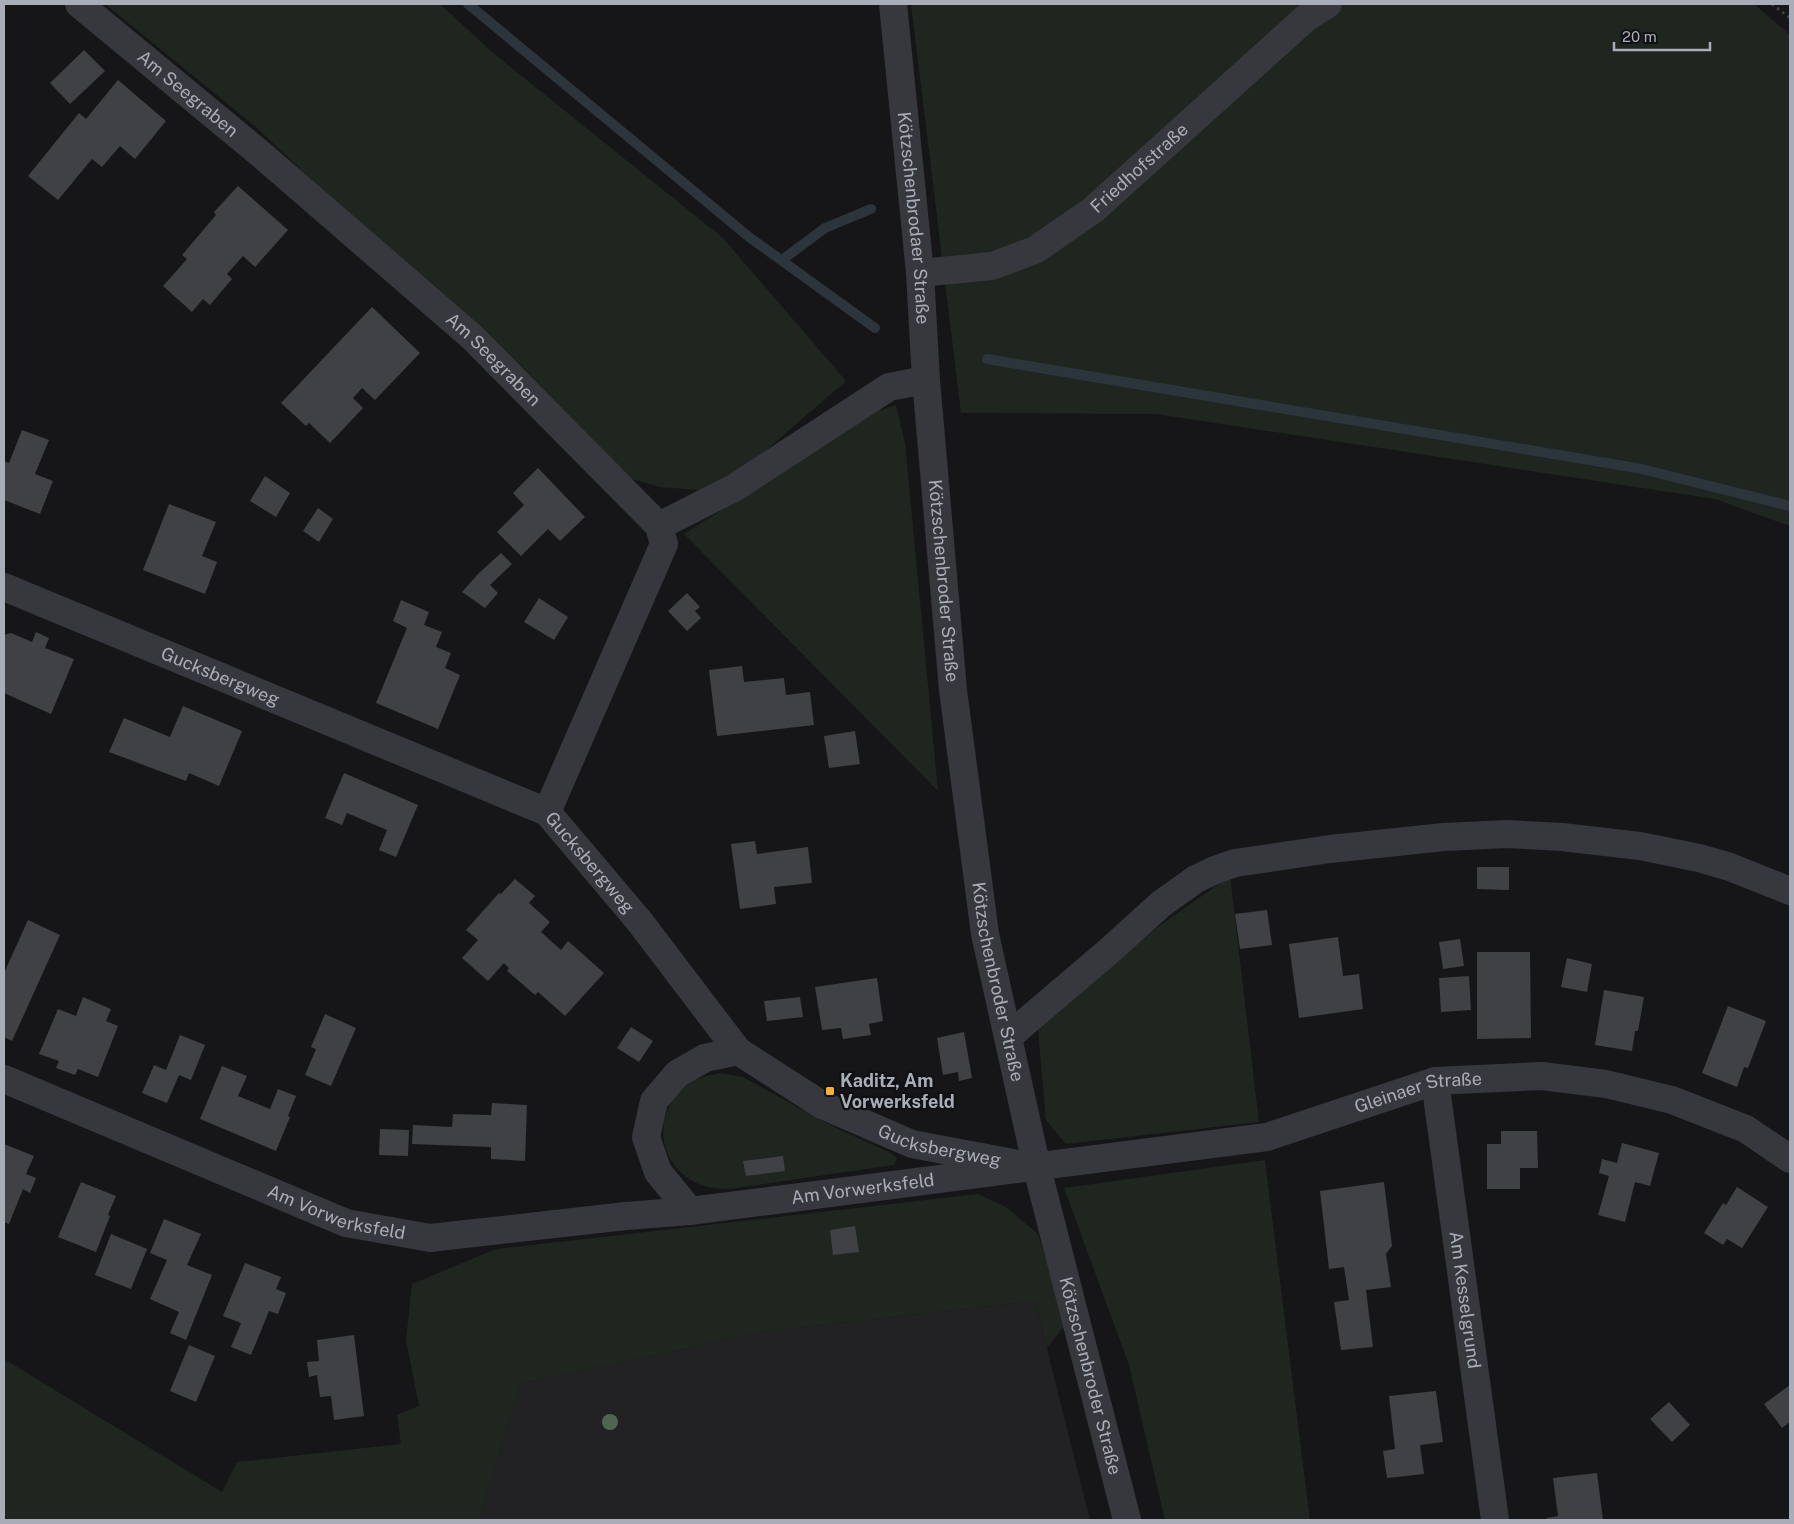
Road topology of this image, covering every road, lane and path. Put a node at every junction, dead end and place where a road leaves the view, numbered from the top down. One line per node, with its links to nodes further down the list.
1 (79, 4): 9 (street, Am Seegraben)
2 (893, 4): 6 (street, Kötzschenbrodaer Straße)
3 (1328, 4): 6 (street, Friedhofstraße)
4 (1772, 4): 5 (path)
5 (1790, 18)
6 (920, 273): 7 (street, Kötzschenbrodaer Straße)
7 (926, 380): 8 (street, Kötzschenbrodaer Straße); 9 (street)
8 (932, 432): 13 (street, Kötzschenbroder Straße)
9 (659, 526): 11 (street)
10 (4, 586): 11 (street, Gucksbergweg)
11 (547, 812): 14 (street, Gucksbergweg)
12 (1790, 891): 13 (street)
13 (1008, 1037): 18 (street, Kötzschenbroder Straße)
14 (738, 1051): 18 (street, Gucksbergweg); 19 (street)
15 (4, 1079): 19 (street, Am Vorwerksfeld)
16 (1435, 1081): 17 (street, Gleinaer Straße); 18 (street, Gleinaer Straße); 21 (street, Am Kesselgrund)
17 (1790, 1159)
18 (1037, 1168): 19 (street, Am Vorwerksfeld); 20 (street, Kötzschenbroder Straße)
19 (690, 1212)
20 (1127, 1520)
21 (1496, 1520)

